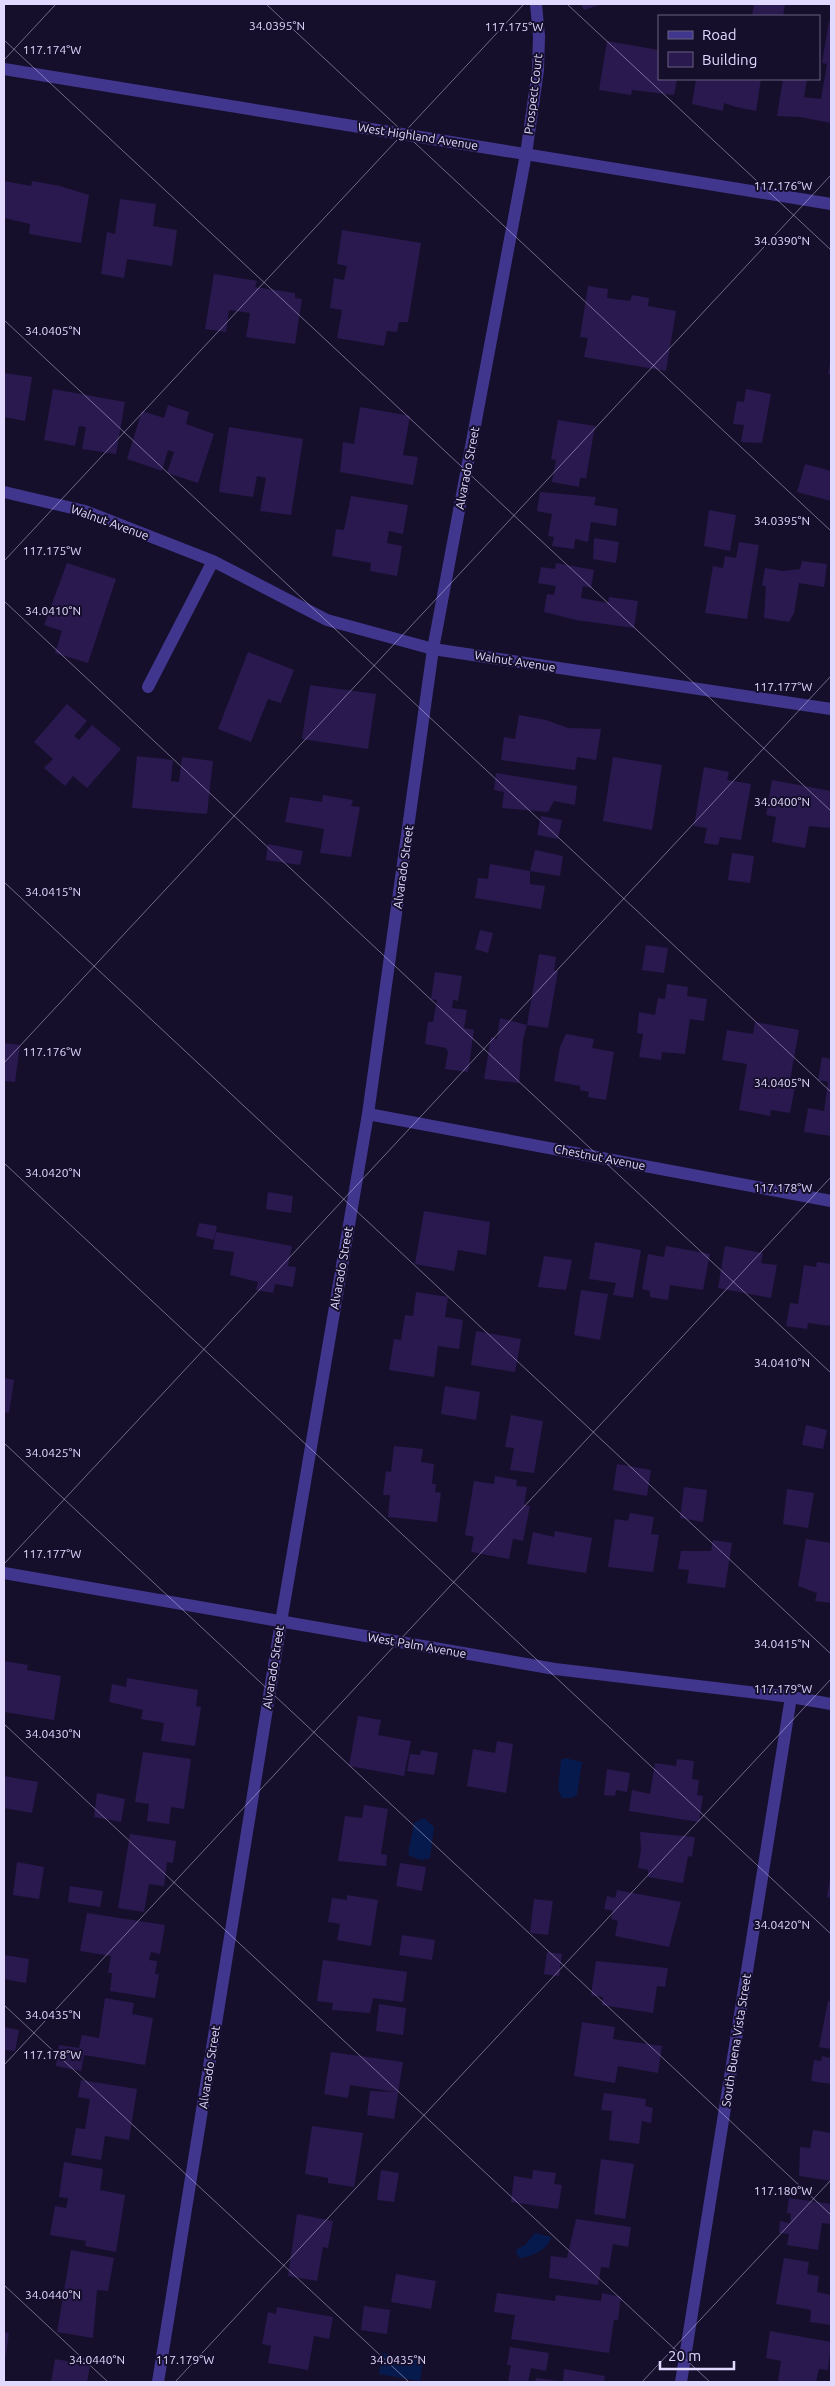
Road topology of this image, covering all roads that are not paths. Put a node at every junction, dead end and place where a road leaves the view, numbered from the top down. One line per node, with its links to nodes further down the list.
1 (536, 4): 3 (street, Prospect Court)
2 (4, 69): 3 (street, West Highland Avenue)
3 (526, 154): 4 (street, West Highland Avenue); 7 (street, Alvarado Street)
4 (831, 204)
5 (4, 492): 6 (street, Walnut Avenue)
6 (214, 562): 7 (street, Walnut Avenue); 8 (street)
7 (434, 649): 9 (street, Walnut Avenue); 10 (street, Alvarado Street)
8 (148, 687)
9 (831, 709)
10 (368, 1114): 11 (street, Chestnut Avenue); 13 (street, Alvarado Street)
11 (831, 1200)
12 (4, 1574): 13 (street, West Palm Avenue)
13 (280, 1622): 14 (street, West Palm Avenue); 16 (street, Alvarado Street)
14 (791, 1697): 15 (street, West Palm Avenue); 17 (street, South Buena Vista Street)
15 (831, 1704)
16 (158, 2382)
17 (681, 2382)

